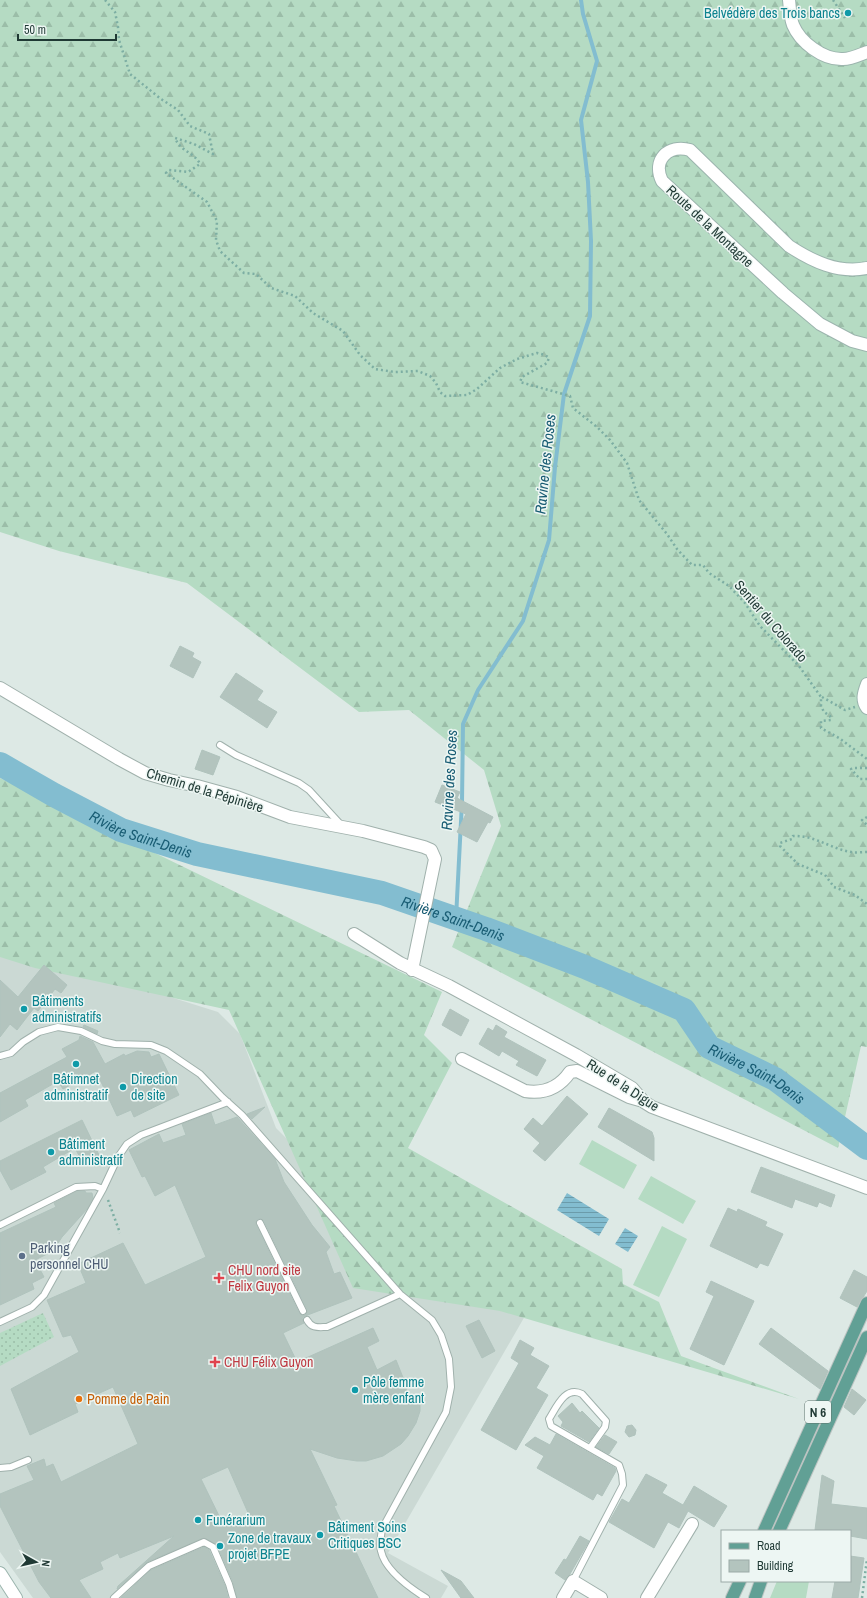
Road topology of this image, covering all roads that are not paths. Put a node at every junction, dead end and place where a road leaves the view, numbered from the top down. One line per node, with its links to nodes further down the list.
1 (789, 0): 2 (street)
2 (867, 52)
3 (867, 268): 4 (street, Route de la Montagne)
4 (867, 346)
5 (867, 684): 7 (street)
6 (0, 688): 9 (street, Chemin de la Pépinière)
7 (866, 706)
8 (220, 745): 9 (lane)
9 (343, 827): 11 (street, Chemin de la Pépinière)
10 (354, 934): 11 (street, Rue de la Digue)
11 (413, 966): 15 (street, Rue de la Digue)
12 (0, 1056): 14 (lane)
13 (462, 1059): 15 (street)
14 (228, 1102): 16 (lane); 20 (lane)
15 (644, 1102): 17 (street, Rue de la Digue)
16 (103, 1188): 19 (lane); 24 (lane)
17 (867, 1188)
18 (260, 1223): 22 (lane)
19 (0, 1225)
20 (400, 1294): 23 (lane); 39 (lane)
21 (867, 1303): 30 (main road, N 6)
22 (303, 1311)
23 (307, 1320)
24 (0, 1322)
25 (867, 1337): 31 (main road, N 6)
26 (590, 1448): 26 (lane); 33 (lane)
27 (28, 1460): 28 (lane)
28 (0, 1468)
29 (692, 1524): 42 (street)
30 (767, 1526)
31 (780, 1528)
32 (0, 1573): 36 (street)
33 (573, 1581): 40 (street); 41 (street)
34 (740, 1582): 43 (main road)
35 (761, 1582): 44 (main road)
36 (16, 1598)
37 (114, 1598): 38 (lane)
38 (233, 1598)
39 (426, 1598)
40 (563, 1598)
41 (601, 1598)
42 (647, 1598)
43 (732, 1598)
44 (755, 1598)

